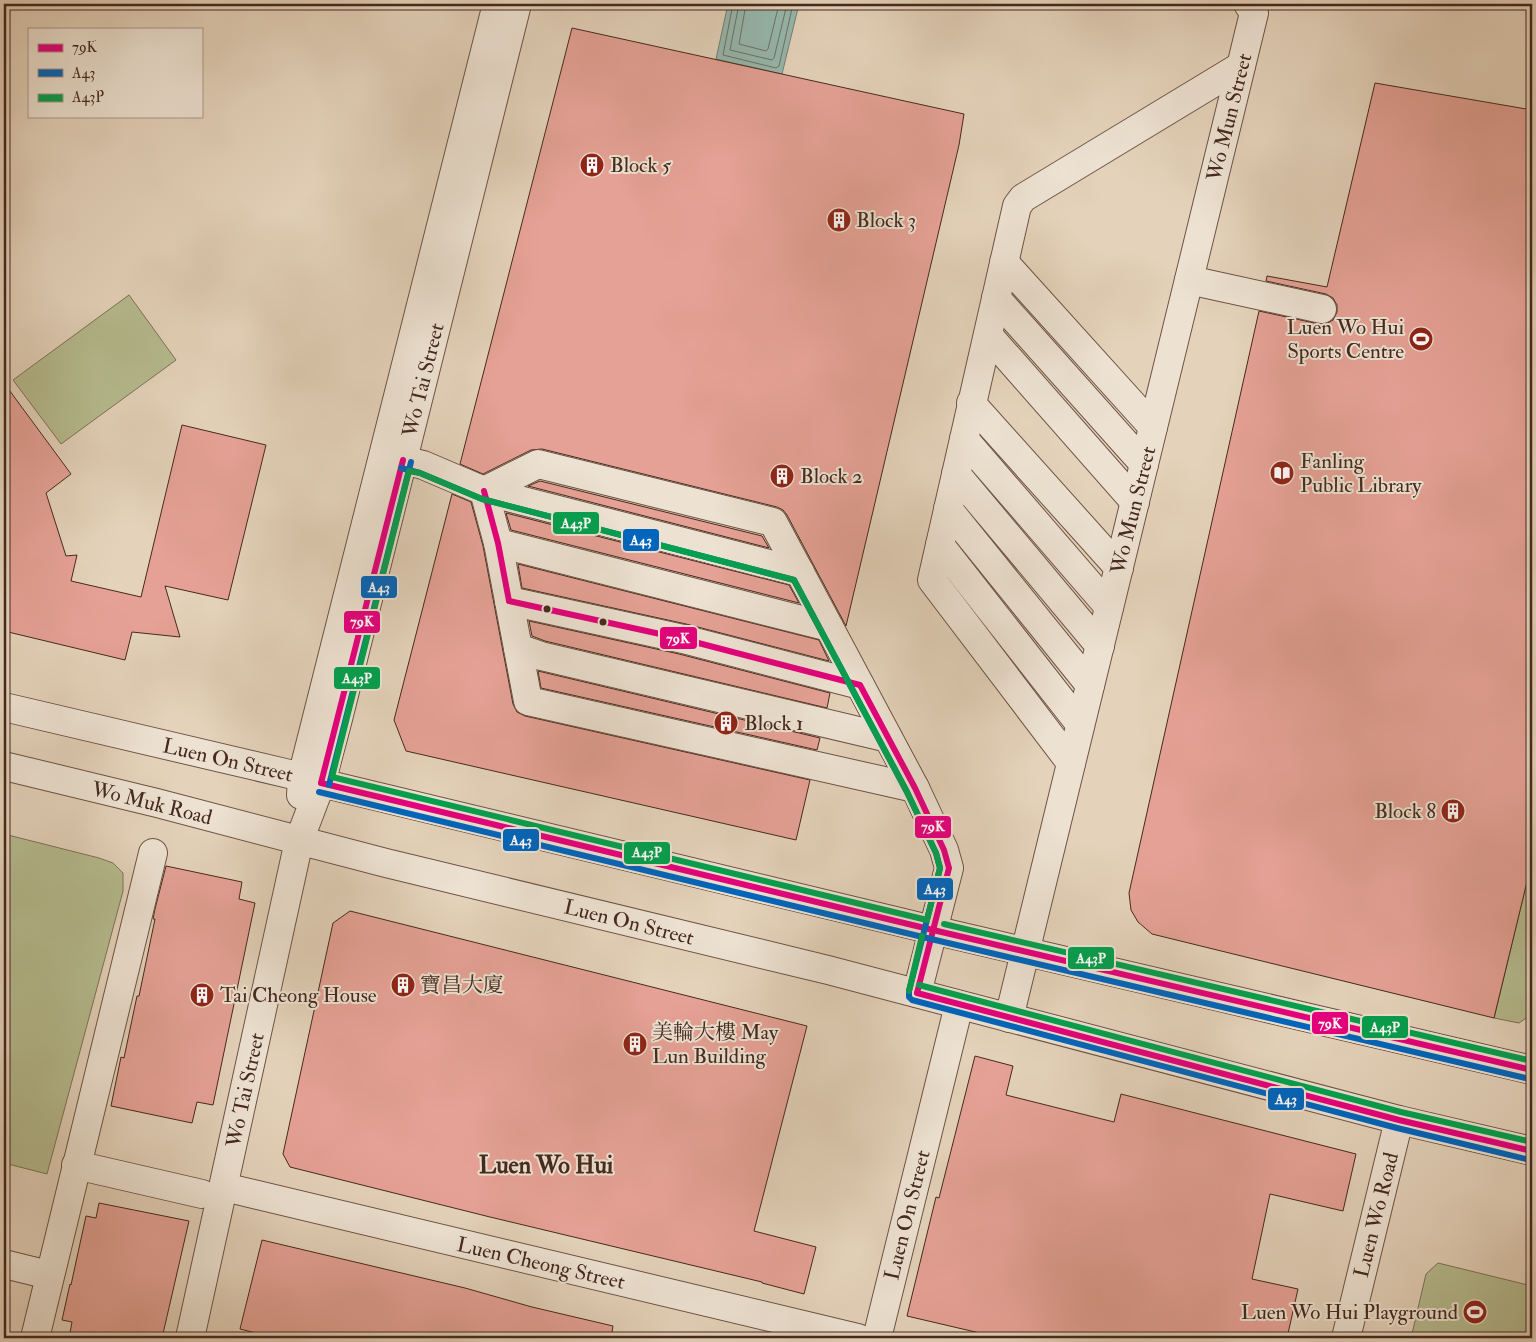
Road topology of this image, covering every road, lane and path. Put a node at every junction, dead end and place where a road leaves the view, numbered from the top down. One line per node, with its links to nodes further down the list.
1 (496, 4): 35 (street, Wo Tai Street)
2 (517, 4): 13 (street, Wo Tai Street)
3 (1248, 4): 4 (street, Wo Mun Street)
4 (1241, 66): 5 (street); 6 (street, Wo Mun Street)
5 (1004, 262): 7 (street); 11 (street)
6 (1189, 280): 8 (street); 11 (street, Wo Mun Street)
7 (996, 298): 9 (street); 14 (street)
8 (1322, 309)
9 (988, 335): 10 (street); 17 (street)
10 (972, 403): 12 (street); 21 (street)
11 (1153, 427): 14 (street, Wo Mun Street)
12 (964, 439): 15 (street); 24 (street)
13 (403, 460): 16 (street); 35 (street, Wo Tai Street)
14 (1144, 464): 17 (street, Wo Mun Street)
15 (956, 474): 18 (street); 26 (street)
16 (484, 491): 19 (street); 22 (street); 22 (street)
17 (1135, 502): 21 (street, Wo Mun Street)
18 (948, 509): 20 (street); 29 (street)
19 (498, 544): 23 (street); 25 (street)
20 (940, 545): 31 (street); 33 (street)
21 (1119, 568): 24 (street, Wo Mun Street)
22 (800, 572): 25 (street)
23 (509, 601): 27 (street); 28 (street)
24 (1109, 607): 26 (street, Wo Mun Street)
25 (830, 627): 28 (street)
26 (1100, 646): 29 (street, Wo Mun Street)
27 (518, 648): 32 (street); 36 (street)
28 (860, 685): 32 (street)
29 (1090, 685): 31 (street, Wo Mun Street)
30 (4, 707): 35 (street, Luen On Street)
31 (1080, 724): 33 (street, Wo Mun Street)
32 (888, 738): 36 (street)
33 (1071, 763): 40 (street, Wo Mun Street)
34 (4, 766): 37 (street, Wo Muk Road)
35 (312, 780): 37 (street, Wo Tai Street); 39 (street, Luen On Street)
36 (915, 788): 39 (street)
37 (299, 841): 41 (street, Luen On Street); 48 (street, Wo Tai Street)
38 (153, 853): 47 (street)
39 (933, 930): 40 (street, Luen On Street); 41 (street)
40 (1025, 951): 43 (street, Wo Mun Street); 44 (street, Luen On Street)
41 (917, 993): 42 (street, Luen On Street)
42 (959, 1005): 43 (street, Luen On Street); 55 (street, Luen On Street)
43 (1009, 1018): 45 (street, Luen On Street)
44 (1532, 1070)
45 (1399, 1120): 46 (street, Luen On Street); 56 (street, Luen Wo Road)
46 (1532, 1151)
47 (76, 1165): 48 (street, Luen Cheong Street); 50 (street)
48 (213, 1191): 51 (street, Luen Cheong Street); 53 (street, Wo Tai Street)
49 (4, 1264): 50 (street)
50 (49, 1275): 52 (street)
51 (781, 1330): 54 (street, Luen Cheong Street)
52 (35, 1338)
53 (190, 1338)
54 (858, 1338)
55 (876, 1338)
56 (1346, 1338)

